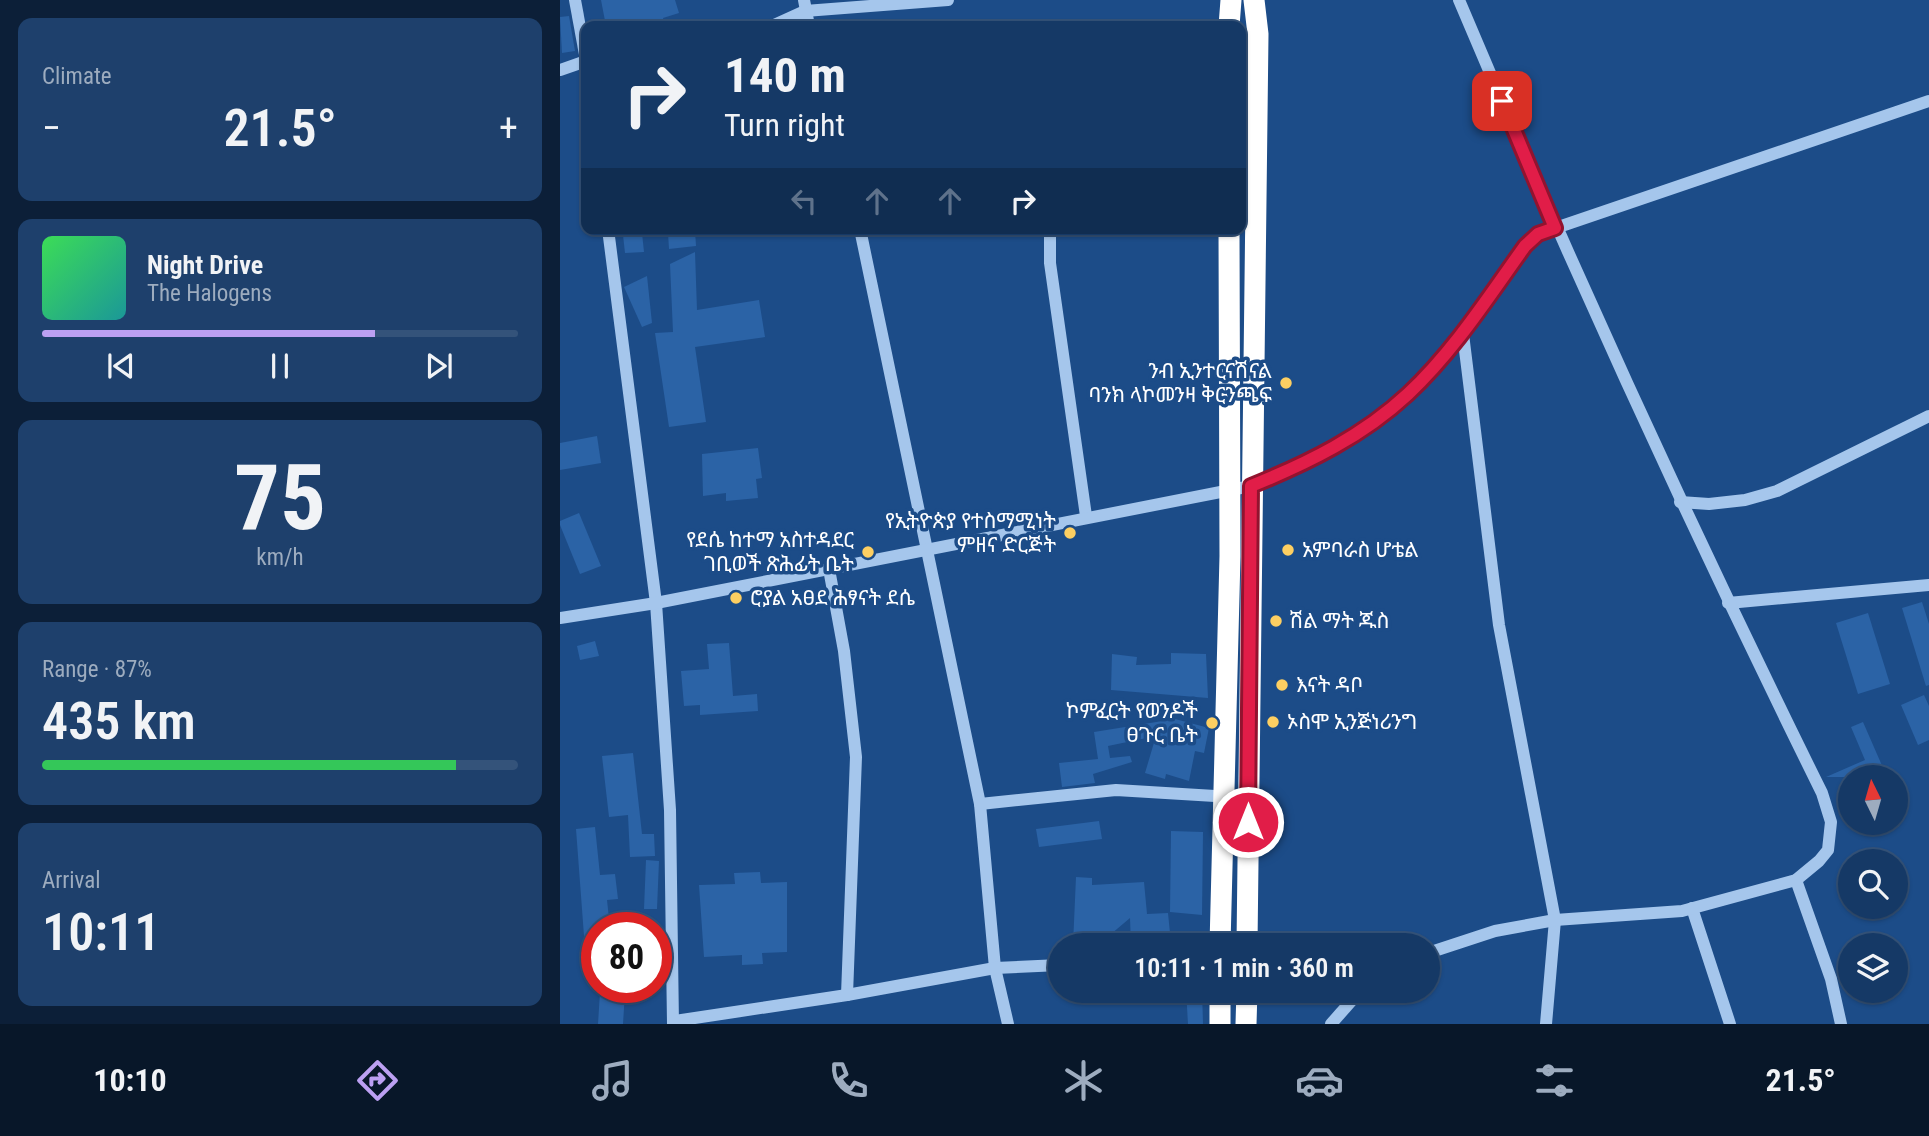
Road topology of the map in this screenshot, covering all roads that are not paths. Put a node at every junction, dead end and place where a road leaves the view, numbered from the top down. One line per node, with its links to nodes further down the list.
1 (575, 0): 9 (street)
2 (948, 0): 6 (street)
3 (1231, 0): 8 (highway)
4 (1254, 0): 13 (highway)
5 (1459, 0): 14 (street)
6 (804, 6): 7 (street)
7 (780, 21)
8 (1229, 21)
9 (581, 33)
10 (581, 63): 11 (street)
11 (560, 70)
12 (1929, 101): 14 (street)
13 (1248, 206): 21 (highway)
14 (1555, 228): 19 (street); 23 (street)
15 (609, 235): 28 (street)
16 (861, 235): 25 (street)
17 (1049, 235): 24 (street)
18 (1229, 235): 22 (highway)
19 (1463, 334): 21 (street); 38 (street)
20 (1929, 416): 23 (street)
21 (1251, 486): 22 (street); 32 (highway)
22 (1228, 491): 24 (street); 31 (highway)
23 (1680, 502): 29 (street)
24 (1086, 516): 25 (street)
25 (928, 547): 26 (street); 35 (street)
26 (829, 569): 28 (street); 44 (street)
27 (1929, 585): 29 (street)
28 (656, 603): 30 (street); 48 (street)
29 (1728, 603): 36 (street)
30 (560, 618)
31 (1225, 700): 32 (highway); 33 (highway)
32 (1249, 701): 34 (highway)
33 (1223, 797): 34 (street); 35 (street); 39 (highway)
34 (1248, 798): 40 (highway)
35 (980, 804): 43 (street)
36 (1796, 880): 37 (street); 55 (street)
37 (1692, 908): 38 (street); 54 (street)
38 (1555, 920): 41 (street); 53 (street)
39 (1220, 933)
40 (1247, 933)
41 (1440, 949)
42 (1048, 966): 43 (street)
43 (995, 968): 44 (street); 49 (street)
44 (847, 995): 48 (street)
45 (1220, 1003): 50 (highway)
46 (1247, 1003): 51 (highway)
47 (1350, 1003): 52 (street)
48 (674, 1023)
49 (1008, 1024)
50 (1220, 1024)
51 (1246, 1024)
52 (1331, 1024)
53 (1546, 1024)
54 (1730, 1024)
55 (1841, 1024)

